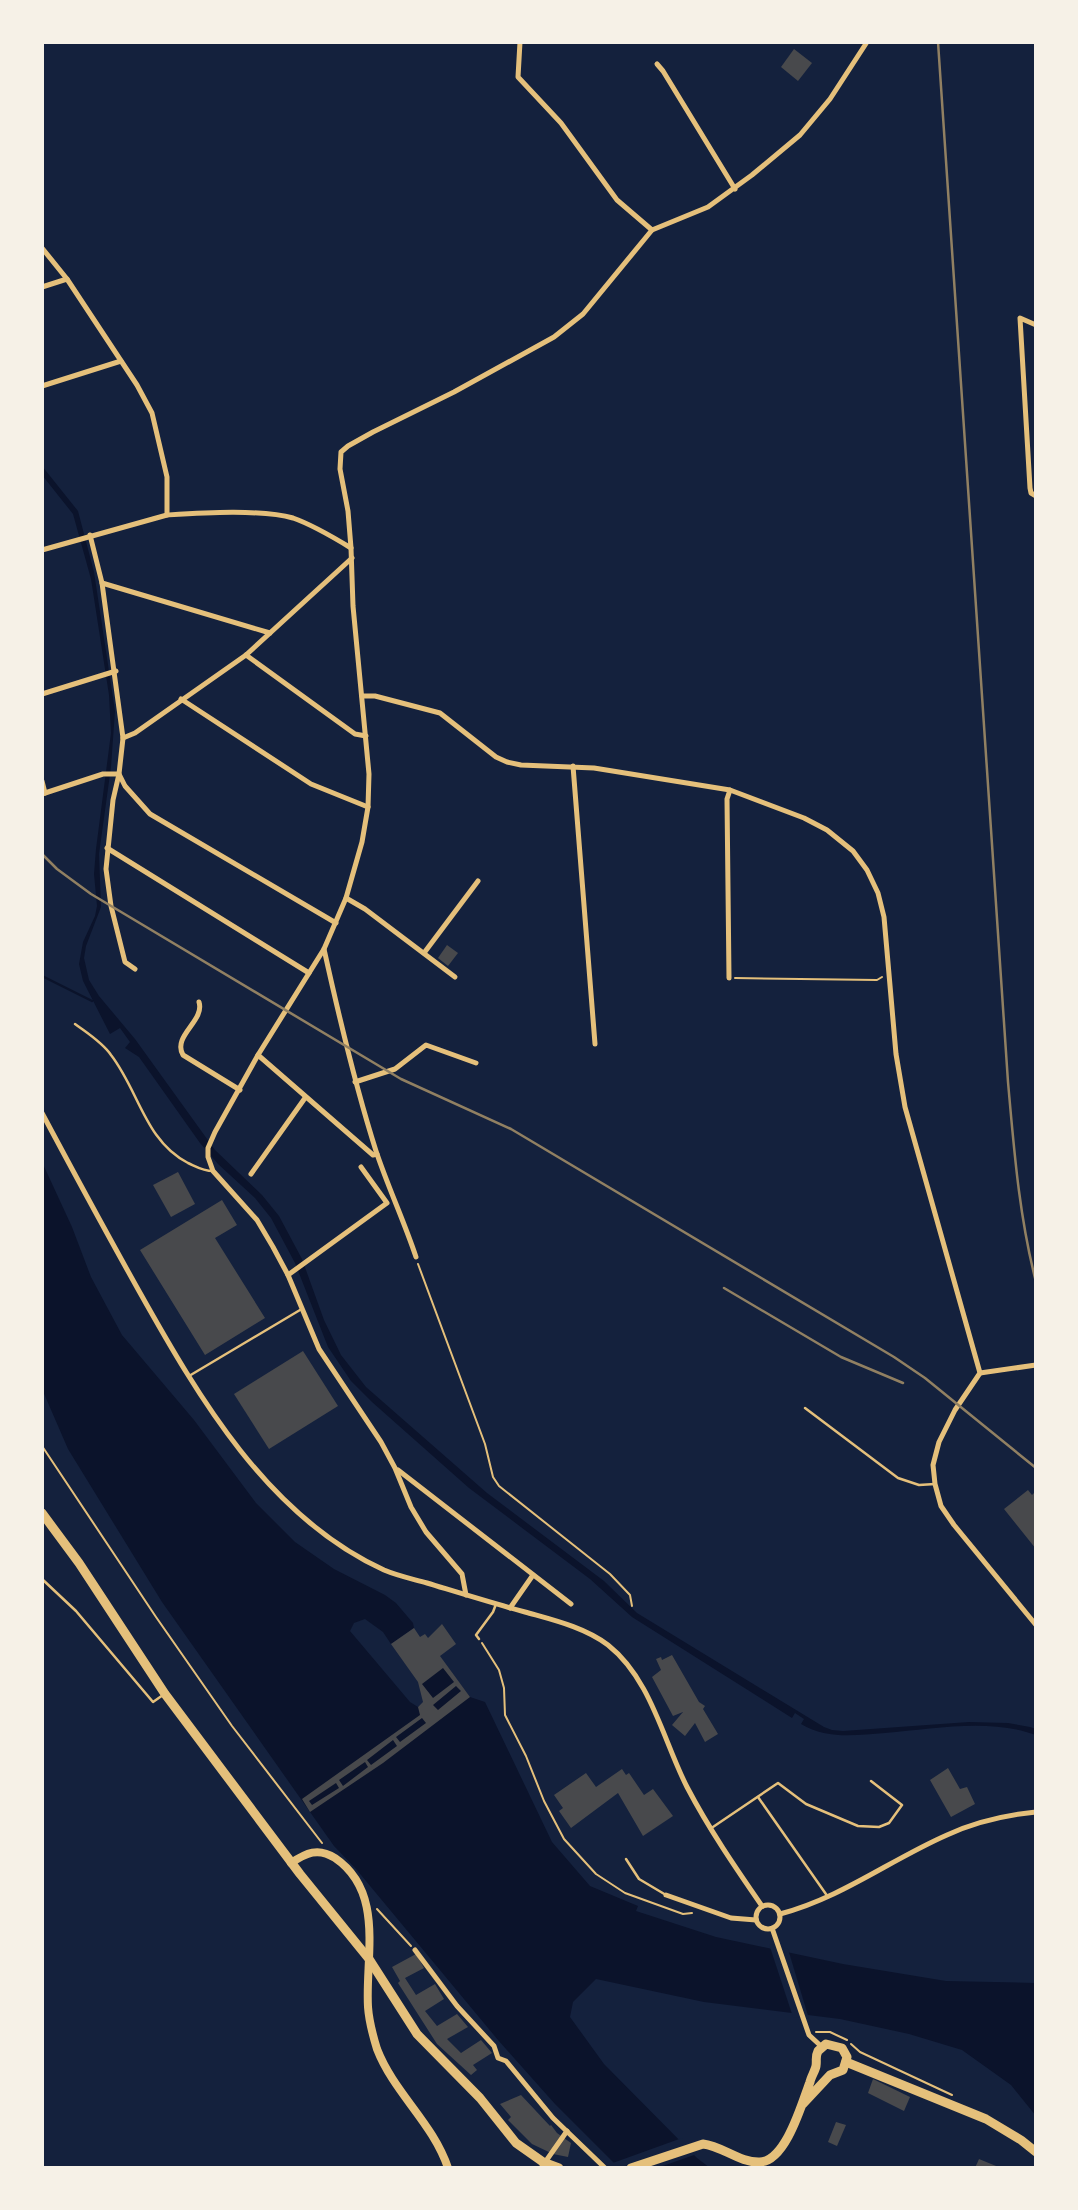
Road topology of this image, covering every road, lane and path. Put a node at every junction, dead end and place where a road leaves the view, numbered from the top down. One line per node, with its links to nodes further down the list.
1 (520, 42): 5 (street)
2 (867, 42): 4 (street)
3 (657, 64): 4 (street)
4 (735, 189): 5 (street)
5 (652, 230): 15 (street)
6 (42, 247): 7 (street)
7 (67, 279): 8 (street); 10 (street)
8 (42, 287)
9 (1036, 325): 12 (street)
10 (121, 361): 11 (street); 13 (street)
11 (42, 386)
12 (1036, 496)
13 (167, 515): 14 (street); 15 (street)
14 (88, 536): 16 (street); 18 (street)
15 (351, 548): 17 (street)
16 (42, 550)
17 (352, 558): 19 (street); 23 (street)
18 (102, 583): 19 (street); 21 (street)
19 (270, 633): 20 (street)
20 (246, 655): 24 (street); 25 (street)
21 (114, 672): 22 (street); 26 (street)
22 (42, 694)
23 (362, 696): 25 (street); 27 (street)
24 (181, 699): 26 (street); 32 (street)
25 (366, 736): 32 (street)
26 (123, 738): 28 (street)
27 (573, 766): 30 (street); 46 (street)
28 (116, 774): 31 (street); 33 (street); 36 (street)
29 (42, 781): 31 (street)
30 (730, 790): 42 (street); 43 (street)
31 (43, 793)
32 (368, 807): 35 (street)
33 (107, 848): 39 (street); 40 (street)
34 (478, 881): 38 (street)
35 (346, 898): 36 (street); 38 (street)
36 (335, 923): 37 (street)
37 (324, 949): 40 (street); 49 (street)
38 (424, 953): 41 (street)
39 (135, 969)
40 (309, 973): 47 (street)
41 (455, 977)
42 (890, 977): 43 (path); 63 (street)
43 (729, 978)
44 (199, 1002): 50 (street)
45 (75, 1024): 55 (lane)
46 (595, 1044)
47 (258, 1055): 50 (street); 51 (street)
48 (476, 1063): 49 (street)
49 (355, 1082): 53 (street)
50 (240, 1090): 55 (street)
51 (305, 1098): 53 (street); 57 (street)
52 (42, 1113): 64 (street)
53 (377, 1154): 56 (street)
54 (361, 1167): 58 (street)
55 (211, 1168): 60 (street)
56 (384, 1172): 58 (street); 59 (street)
57 (251, 1174)
58 (372, 1181): 60 (street)
59 (416, 1257): 75 (path)
60 (288, 1275): 61 (street)
61 (300, 1310): 64 (lane); 67 (street)
62 (1036, 1365): 63 (street)
63 (980, 1373): 68 (street)
64 (189, 1376): 72 (street)
65 (805, 1408): 68 (lane)
66 (42, 1447): 83 (path)
67 (395, 1468): 70 (street); 72 (street)
68 (934, 1485): 77 (street)
69 (42, 1513): 79 (main road)
70 (533, 1575): 74 (street); 76 (street)
71 (42, 1579): 79 (lane)
72 (466, 1595): 73 (street)
73 (496, 1604): 76 (street); 78 (lane)
74 (571, 1604)
75 (632, 1606)
76 (510, 1608): 84 (street)
77 (1036, 1625)
78 (479, 1639): 90 (path)
79 (165, 1694): 86 (main road)
80 (871, 1781): 81 (lane)
81 (758, 1797): 84 (lane); 88 (lane)
82 (1036, 1812): 88 (street)
83 (302, 1816)
84 (710, 1829): 89 (street)
85 (626, 1859): 87 (lane)
86 (291, 1863): 102 (main road); 103 (main road)
87 (666, 1895): 90 (street)
88 (828, 1898): 91 (street)
89 (762, 1906): 91 (street); 92 (street)
90 (698, 1907): 92 (street)
91 (780, 1913): 93 (street)
92 (756, 1920): 93 (street)
93 (772, 1928): 95 (street)
94 (415, 1950): 100 (street)
95 (822, 2047): 96 (main road); 97 (main road)
96 (846, 2062): 98 (main road); 101 (main road)
97 (817, 2065): 98 (main road); 99 (main road)
98 (830, 2075): 99 (main road)
99 (802, 2105): 106 (main road)
100 (567, 2131): 102 (street); 105 (street)
101 (1036, 2152)
102 (542, 2165): 104 (main road)
103 (448, 2168)
104 (559, 2168)
105 (605, 2168)
106 (631, 2168)

